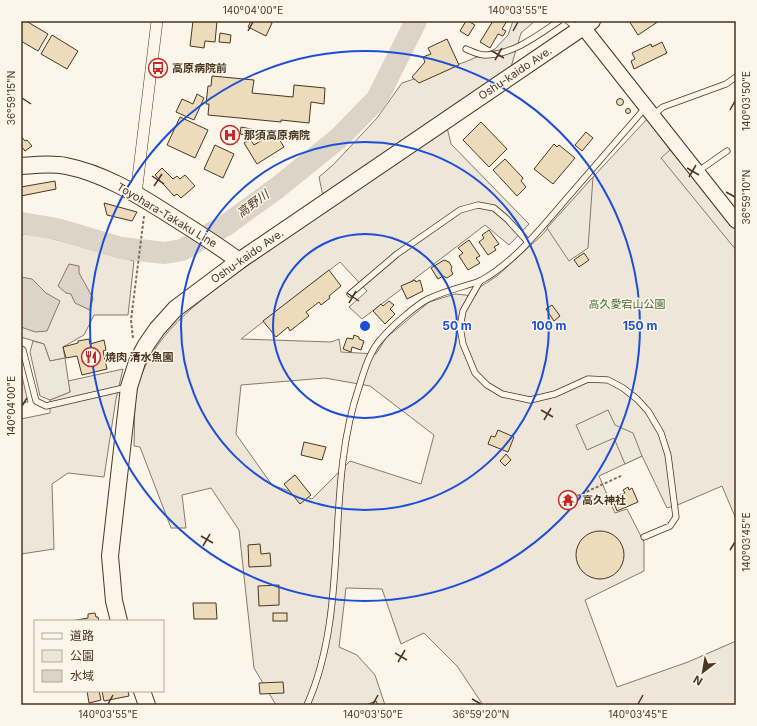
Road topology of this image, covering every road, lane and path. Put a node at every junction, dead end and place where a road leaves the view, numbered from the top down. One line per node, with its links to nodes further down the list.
1 (157, 21): 10 (street)
2 (559, 21): 4 (lane)
3 (580, 25): 6 (street); 14 (main road, Oshu-kaido Ave.)
4 (466, 49)
5 (736, 76): 6 (lane)
6 (649, 111): 9 (street); 13 (lane)
7 (727, 151): 9 (lane)
8 (21, 166): 10 (main road, Toyohara-Takaku Line)
9 (697, 172): 11 (street)
10 (136, 194): 14 (main road, Toyohara-Takaku Line)
11 (736, 221)
12 (143, 227): 17 (path)
13 (528, 242): 15 (lane); 16 (lane)
14 (239, 260): 19 (main road, Oshu-kaido Ave.)
15 (480, 281): 22 (lane); 26 (lane)
16 (350, 294)
17 (133, 341)
18 (21, 349): 19 (lane)
19 (129, 387): 23 (main road, Oshu-kaido Ave.)
20 (623, 475): 21 (path)
21 (573, 498)
22 (644, 537)
23 (119, 620)
24 (142, 692): 25 (main road)
25 (147, 705)
26 (307, 705)

